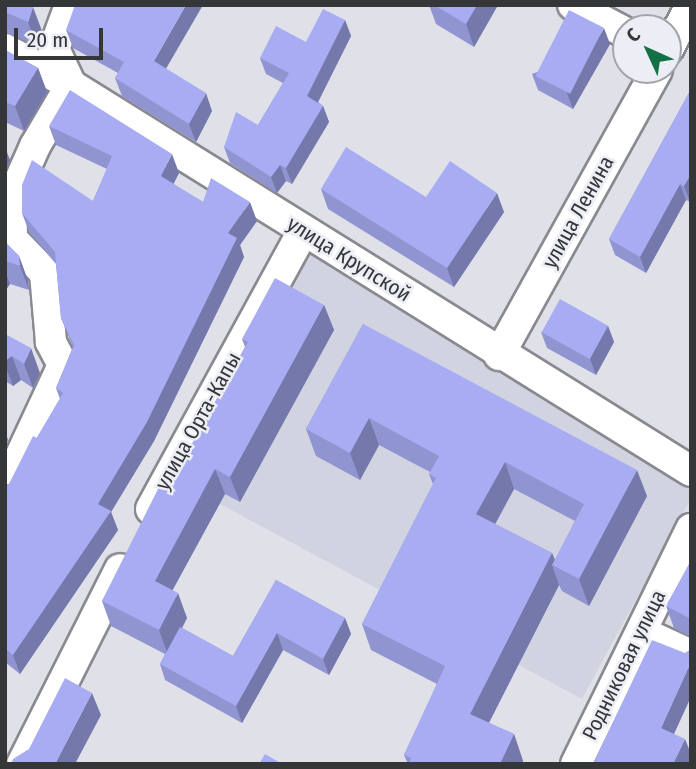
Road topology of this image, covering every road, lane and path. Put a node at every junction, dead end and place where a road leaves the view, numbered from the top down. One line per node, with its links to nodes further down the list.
1 (70, 5): 8 (street)
2 (573, 5): 5 (street)
3 (691, 5): 4 (street)
4 (682, 22)
5 (612, 26)
6 (5, 49): 8 (street, улица Крупской)
7 (649, 84): 11 (street, улица Ленина)
8 (71, 85): 9 (street, улица Крупской); 12 (street)
9 (304, 230): 11 (street, улица Крупской); 18 (street, улица Орта-Капы)
10 (23, 347): 12 (street)
11 (499, 355): 13 (street, улица Крупской)
12 (63, 365): 14 (street)
13 (691, 471)
14 (5, 489)
15 (691, 529): 16 (street, Родниковая улица)
16 (641, 632): 17 (street); 19 (street, Родниковая улица)
17 (691, 655)
18 (22, 764)
19 (576, 764)

